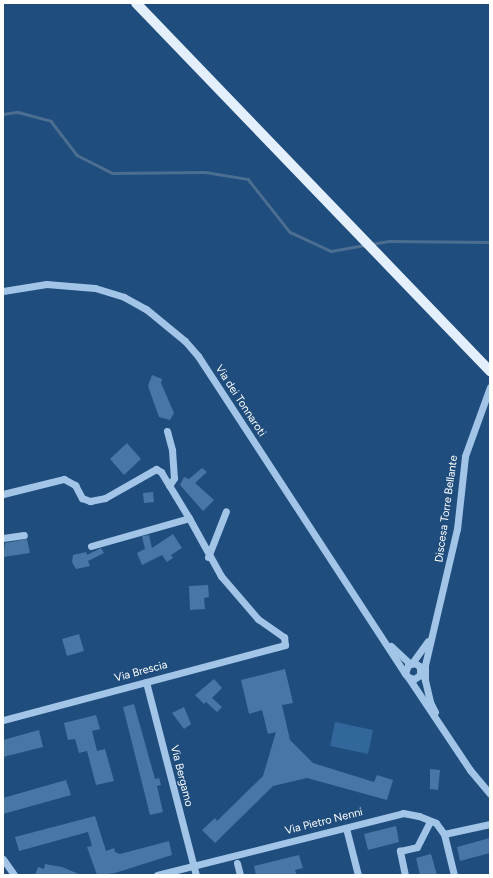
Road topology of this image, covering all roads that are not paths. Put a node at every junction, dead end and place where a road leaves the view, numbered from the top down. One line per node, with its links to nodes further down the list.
1 (136, 3): 3 (main road)
2 (3, 291): 15 (street, Via dei Tonnaroti)
3 (490, 371)
4 (490, 387): 14 (street, Discesa Torre Bellante)
5 (167, 431): 6 (street)
6 (169, 486): 7 (street); 9 (street)
7 (3, 494)
8 (226, 511): 13 (street)
9 (189, 518): 12 (street); 13 (street)
10 (24, 535): 11 (street)
11 (3, 538)
12 (91, 546)
13 (208, 557): 19 (street, Via Brescia)
14 (432, 636): 16 (street); 17 (street, Discesa Torre Bellante)
15 (385, 640): 16 (street); 18 (street)
16 (411, 663): 17 (street); 18 (street)
17 (422, 672): 18 (street); 21 (street)
18 (407, 676): 21 (street)
19 (146, 682): 20 (street, Via Brescia); 29 (street, Via Bergamo)
20 (3, 720)
21 (444, 732): 22 (street)
22 (490, 794)
23 (430, 821): 25 (street, Via Pietro Nenni); 26 (street, Via Pietro Nenni); 35 (street)
24 (490, 824): 26 (street)
25 (346, 828): 29 (street, Via Pietro Nenni); 34 (street)
26 (444, 834): 36 (street)
27 (3, 859): 30 (street)
28 (237, 863): 33 (street)
29 (193, 865): 31 (street, Via Pietro Nenni); 32 (street, Via Bergamo)
30 (14, 875)
31 (157, 875)
32 (196, 875)
33 (240, 875)
34 (358, 875)
35 (405, 875)
36 (454, 875)

